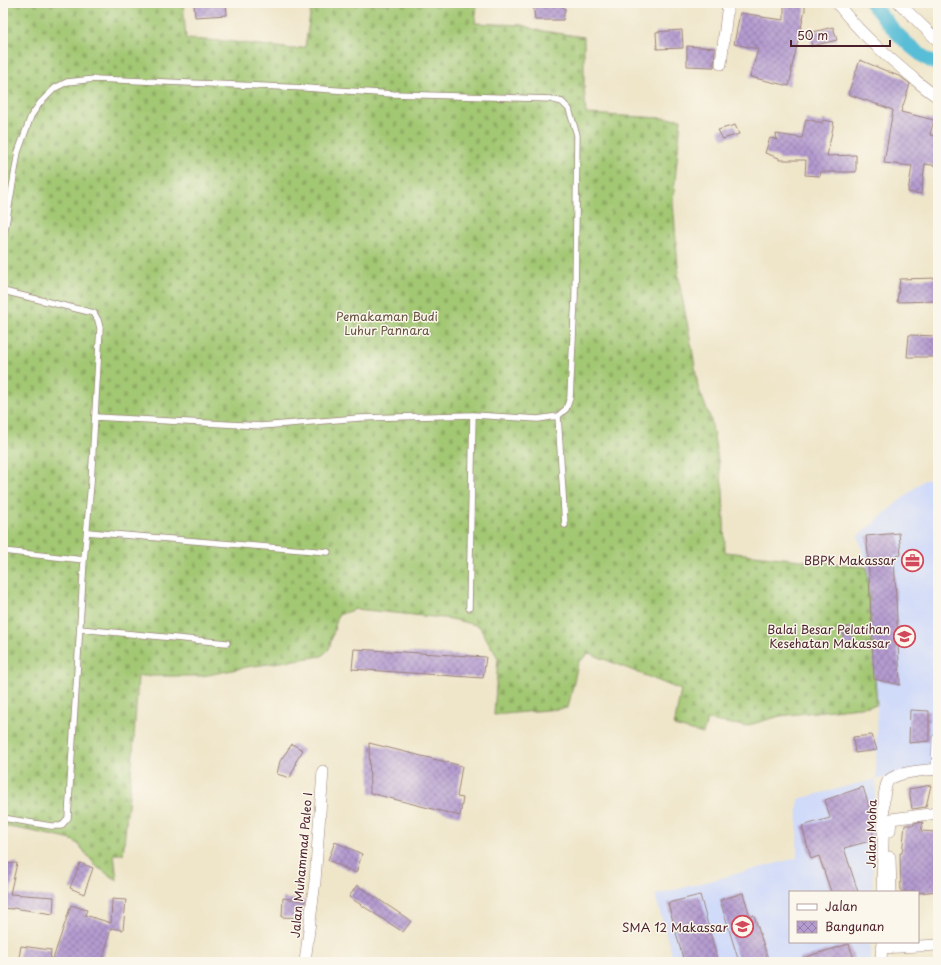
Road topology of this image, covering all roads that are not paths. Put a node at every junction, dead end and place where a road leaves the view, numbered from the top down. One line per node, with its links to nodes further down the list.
1 (728, 3): 5 (street)
2 (837, 3): 6 (street)
3 (899, 3): 4 (street)
4 (938, 41)
5 (721, 64)
6 (938, 97)
7 (3, 242): 10 (lane)
8 (3, 291): 11 (lane)
9 (473, 415): 10 (lane); 11 (lane); 17 (lane)
10 (558, 416): 12 (lane)
11 (95, 417): 13 (lane)
12 (565, 525)
13 (87, 532): 15 (lane); 16 (lane)
14 (3, 551): 16 (lane)
15 (328, 552)
16 (84, 560): 18 (lane)
17 (469, 608)
18 (80, 629): 19 (lane); 25 (lane)
19 (227, 643)
20 (938, 739): 21 (street)
21 (938, 753): 22 (street)
22 (937, 769): 26 (street, Jalan Moha)
23 (323, 771): 30 (street, Jalan Muhammad Paleo I)
24 (938, 813): 27 (street)
25 (3, 818)
26 (882, 891)
27 (890, 891)
28 (882, 944): 29 (street); 31 (street)
29 (938, 945)
30 (305, 962)
31 (881, 962)

